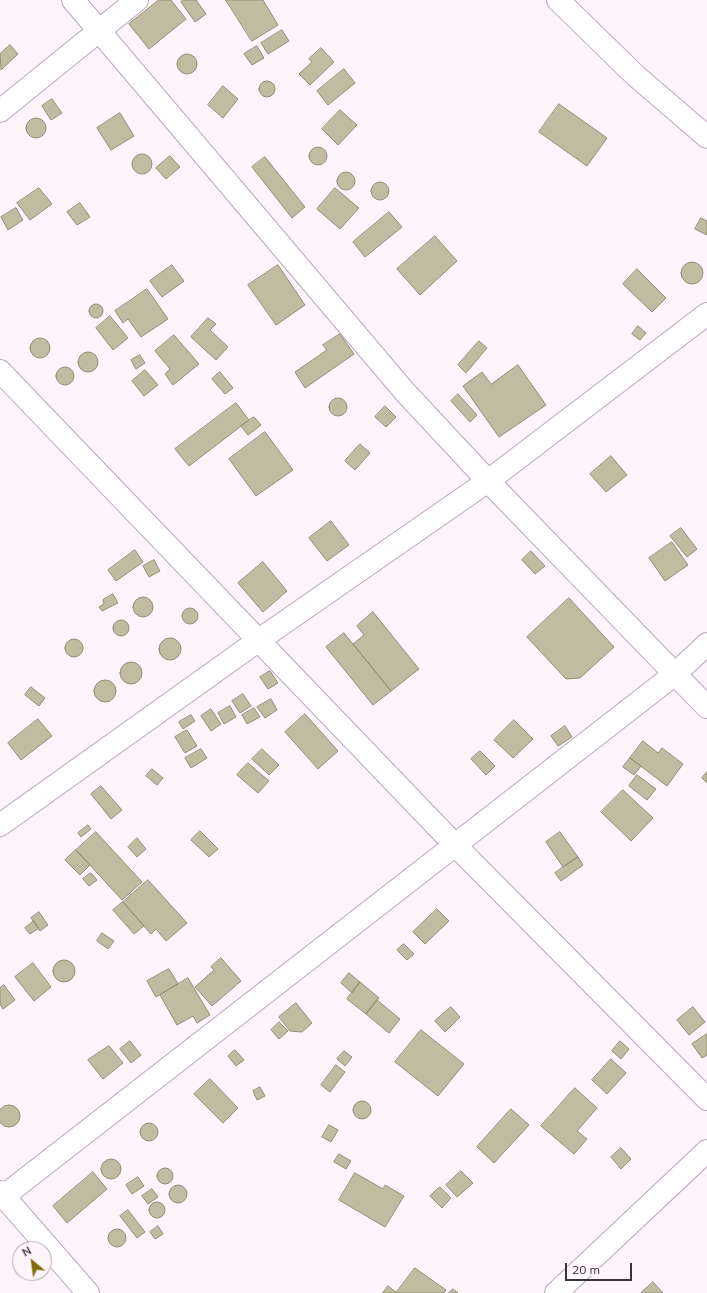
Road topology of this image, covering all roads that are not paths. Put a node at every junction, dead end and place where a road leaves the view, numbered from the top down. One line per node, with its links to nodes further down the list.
1 (73, 0): 4 (street)
2 (137, 0): 4 (street)
3 (558, 0): 6 (street)
4 (100, 30): 5 (street); 9 (street)
5 (0, 111)
6 (707, 137)
7 (707, 314): 9 (street)
8 (0, 371): 10 (street)
9 (488, 481): 10 (street); 12 (street)
10 (259, 640): 14 (street); 15 (street)
11 (707, 644): 12 (street)
12 (675, 674): 13 (street); 15 (street)
13 (707, 707)
14 (0, 825)
15 (455, 845): 16 (street); 18 (street)
16 (707, 1099)
17 (707, 1151): 20 (street)
18 (1, 1196): 19 (street)
19 (88, 1293)
20 (556, 1293)

